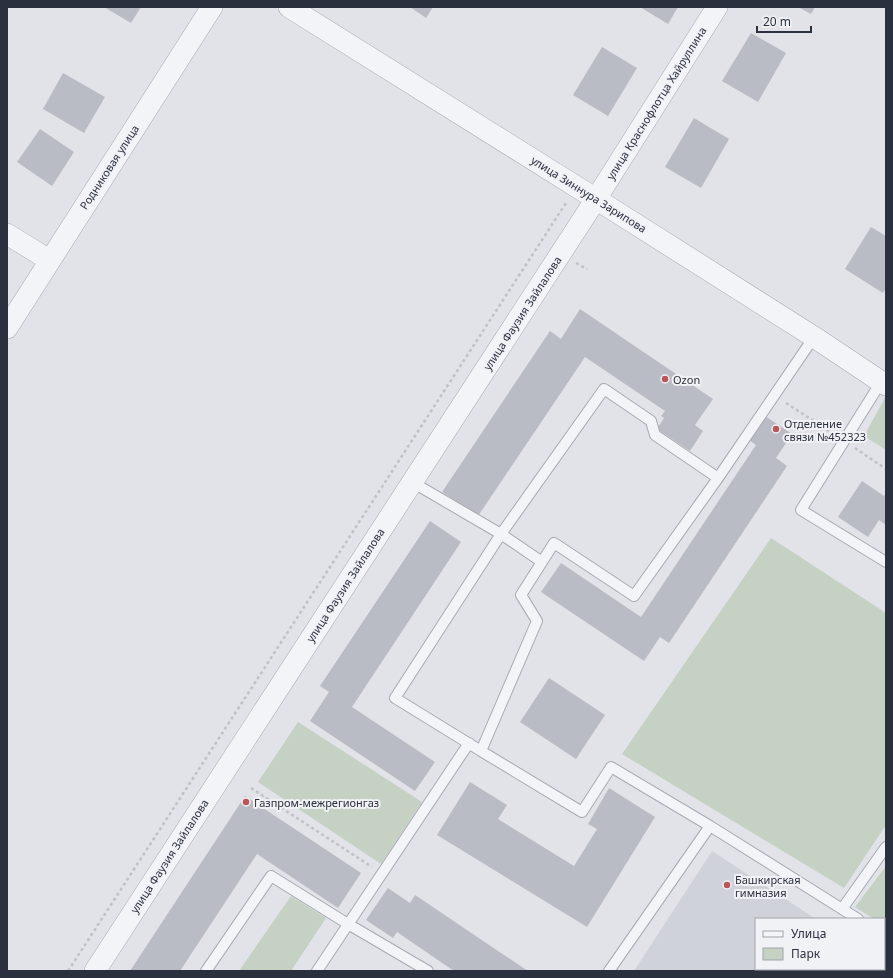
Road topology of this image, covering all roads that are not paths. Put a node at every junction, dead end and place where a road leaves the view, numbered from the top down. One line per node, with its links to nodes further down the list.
1 (212, 7): 6 (street, Родниковая улица)
2 (289, 7): 4 (street, улица Зиннура Зарипова)
3 (717, 7): 4 (street, улица Краснофлотца Хайруллина)
4 (596, 198): 8 (street, улица Зиннура Зарипова); 11 (street, улица Фаузия Зайлалова)
5 (7, 234): 6 (street)
6 (49, 260): 7 (street, Родниковая улица)
7 (7, 328)
8 (814, 337): 9 (street, улица Зиннура Зарипова); 10 (lane)
9 (884, 383): 14 (lane)
10 (718, 478): 12 (lane); 13 (lane)
11 (412, 482): 12 (lane); 22 (street, улица Фаузия Зайлалова)
12 (500, 534): 13 (lane); 15 (lane)
13 (542, 562): 16 (lane)
14 (886, 562)
15 (469, 743): 16 (lane); 21 (lane)
16 (482, 751): 17 (lane)
17 (710, 826): 19 (lane); 26 (lane)
18 (886, 847): 19 (lane)
19 (842, 909): 20 (lane)
20 (856, 918)
21 (348, 924): 23 (lane); 24 (lane); 25 (lane)
22 (95, 971)
23 (206, 971)
24 (317, 971)
25 (428, 971)
26 (609, 971)

